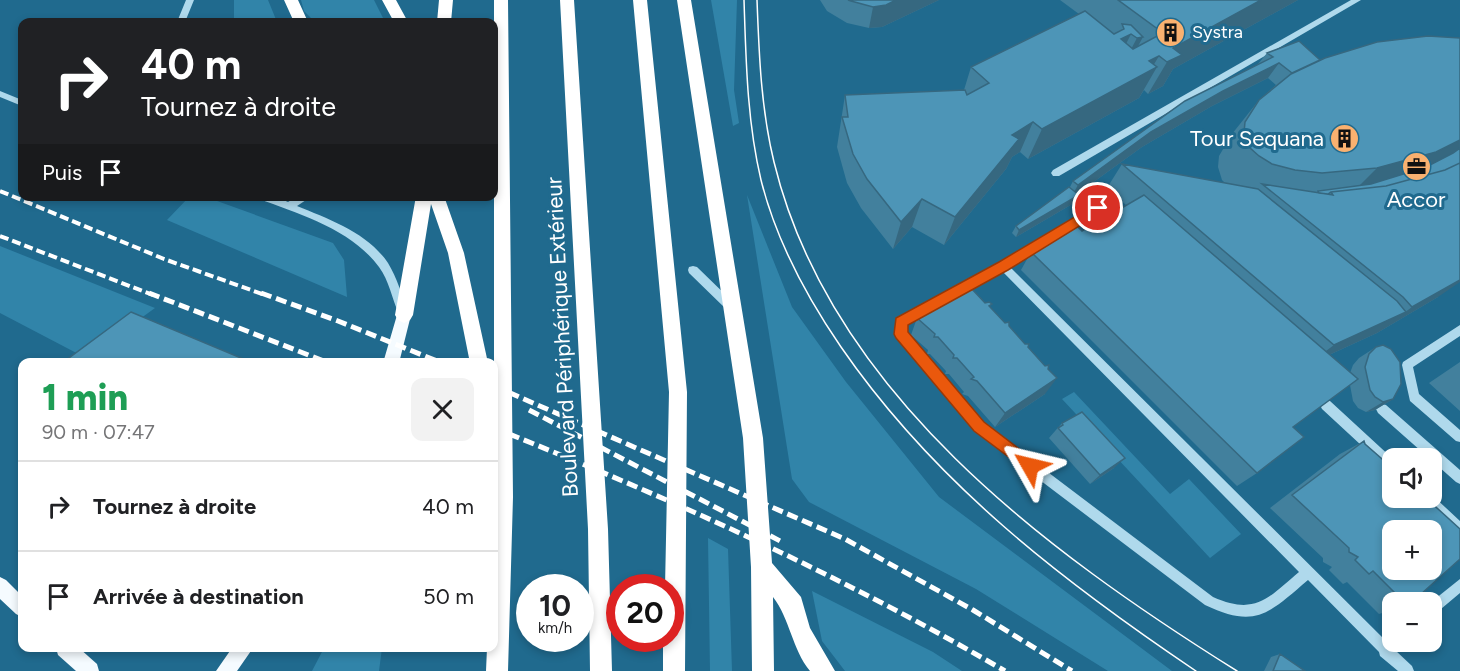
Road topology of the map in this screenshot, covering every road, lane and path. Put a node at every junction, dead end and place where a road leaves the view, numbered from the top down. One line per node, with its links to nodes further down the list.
1 (190, 0): 11 (lane)
2 (291, 0): 12 (highway)
3 (388, 0): 13 (highway)
4 (398, 0): 14 (highway)
5 (446, 0): 15 (highway)
6 (501, 0): 38 (highway)
7 (567, 0): 56 (highway, Boulevard Périphérique Extérieur)
8 (640, 0): 57 (highway)
9 (684, 0): 27 (highway)
10 (1357, 0): 18 (lane)
11 (183, 18)
12 (299, 18)
13 (399, 18)
14 (401, 18)
15 (444, 18)
16 (0, 94): 17 (lane)
17 (18, 101)
18 (1056, 173)
19 (275, 201): 23 (lane)
20 (298, 201): 23 (lane)
21 (423, 201): 28 (highway)
22 (438, 201): 31 (highway)
23 (288, 206): 28 (lane)
24 (1121, 217): 25 (lane)
25 (1003, 266): 42 (lane); 42 (lane)
26 (693, 270): 27 (lane)
27 (733, 308): 41 (highway)
28 (404, 315): 30 (main road)
29 (1460, 330): 34 (lane)
30 (392, 358)
31 (477, 358)
32 (1326, 405): 35 (lane)
33 (1382, 409): 37 (lane)
34 (1460, 437)
35 (1382, 457)
36 (498, 469): 38 (highway)
37 (1460, 478)
38 (503, 497): 48 (highway)
39 (1438, 508): 40 (lane)
40 (1460, 529)
41 (762, 567): 58 (highway); 59 (highway)
42 (1307, 573): 47 (lane)
43 (1460, 585): 45 (lane)
44 (0, 586): 46 (main road)
45 (1442, 601)
46 (18, 604)
47 (1382, 639)
48 (498, 642)
49 (69, 652): 53 (main road)
50 (241, 652): 54 (main road)
51 (498, 652): 55 (highway)
52 (1394, 652): 60 (lane)
53 (90, 671)
54 (225, 671)
55 (497, 671)
56 (601, 671)
57 (674, 671)
58 (763, 671)
59 (825, 671)
60 (1407, 671)

